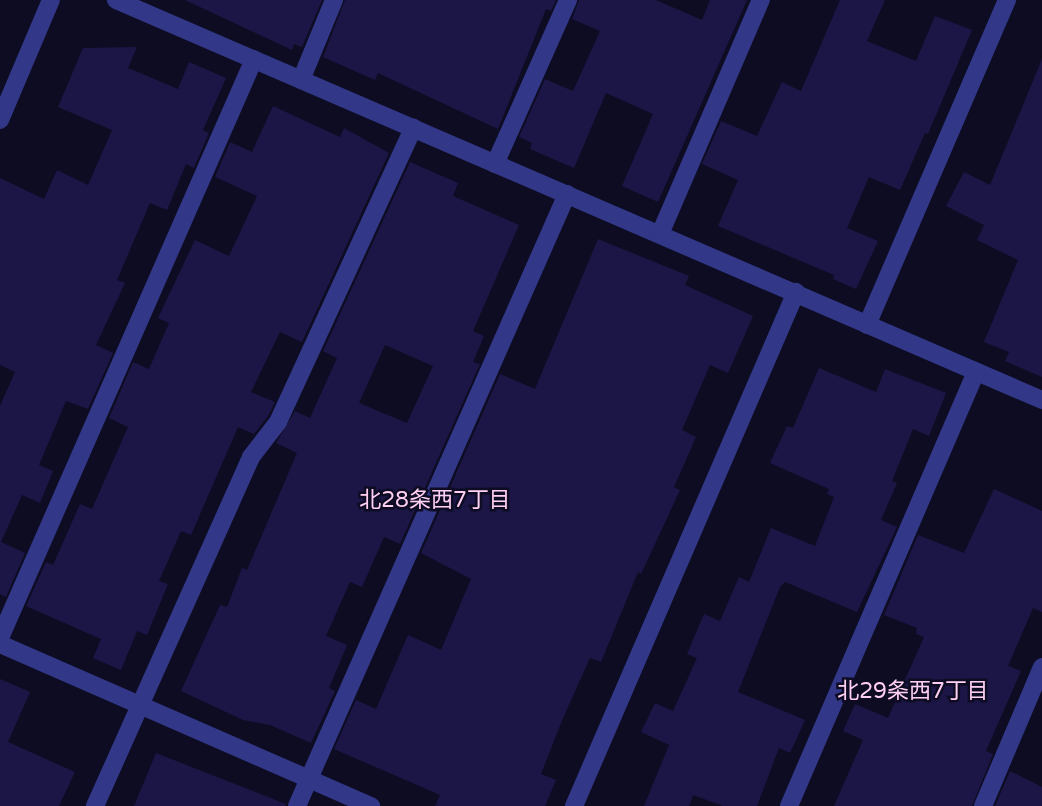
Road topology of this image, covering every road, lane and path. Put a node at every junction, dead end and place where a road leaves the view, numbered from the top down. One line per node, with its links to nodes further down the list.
1 (51, 0): 9 (street)
2 (116, 0): 7 (street)
3 (334, 0): 8 (street)
4 (568, 0): 11 (street)
5 (761, 0): 13 (street)
6 (1007, 0): 15 (street)
7 (254, 59): 8 (street); 18 (street)
8 (301, 80): 10 (street)
9 (0, 120)
10 (413, 128): 11 (street); 21 (street)
11 (495, 164): 12 (street)
12 (567, 194): 13 (street); 22 (street)
13 (660, 234): 14 (street)
14 (796, 292): 15 (street); 26 (street)
15 (867, 325): 16 (street)
16 (975, 372): 17 (street); 27 (street)
17 (1042, 400)
18 (0, 638)
19 (0, 644): 21 (street)
20 (1042, 667): 28 (street)
21 (139, 705): 22 (street); 23 (street)
22 (309, 779): 24 (street); 25 (street)
23 (95, 806)
24 (297, 806)
25 (371, 806)
26 (574, 806)
27 (789, 806)
28 (983, 806)

